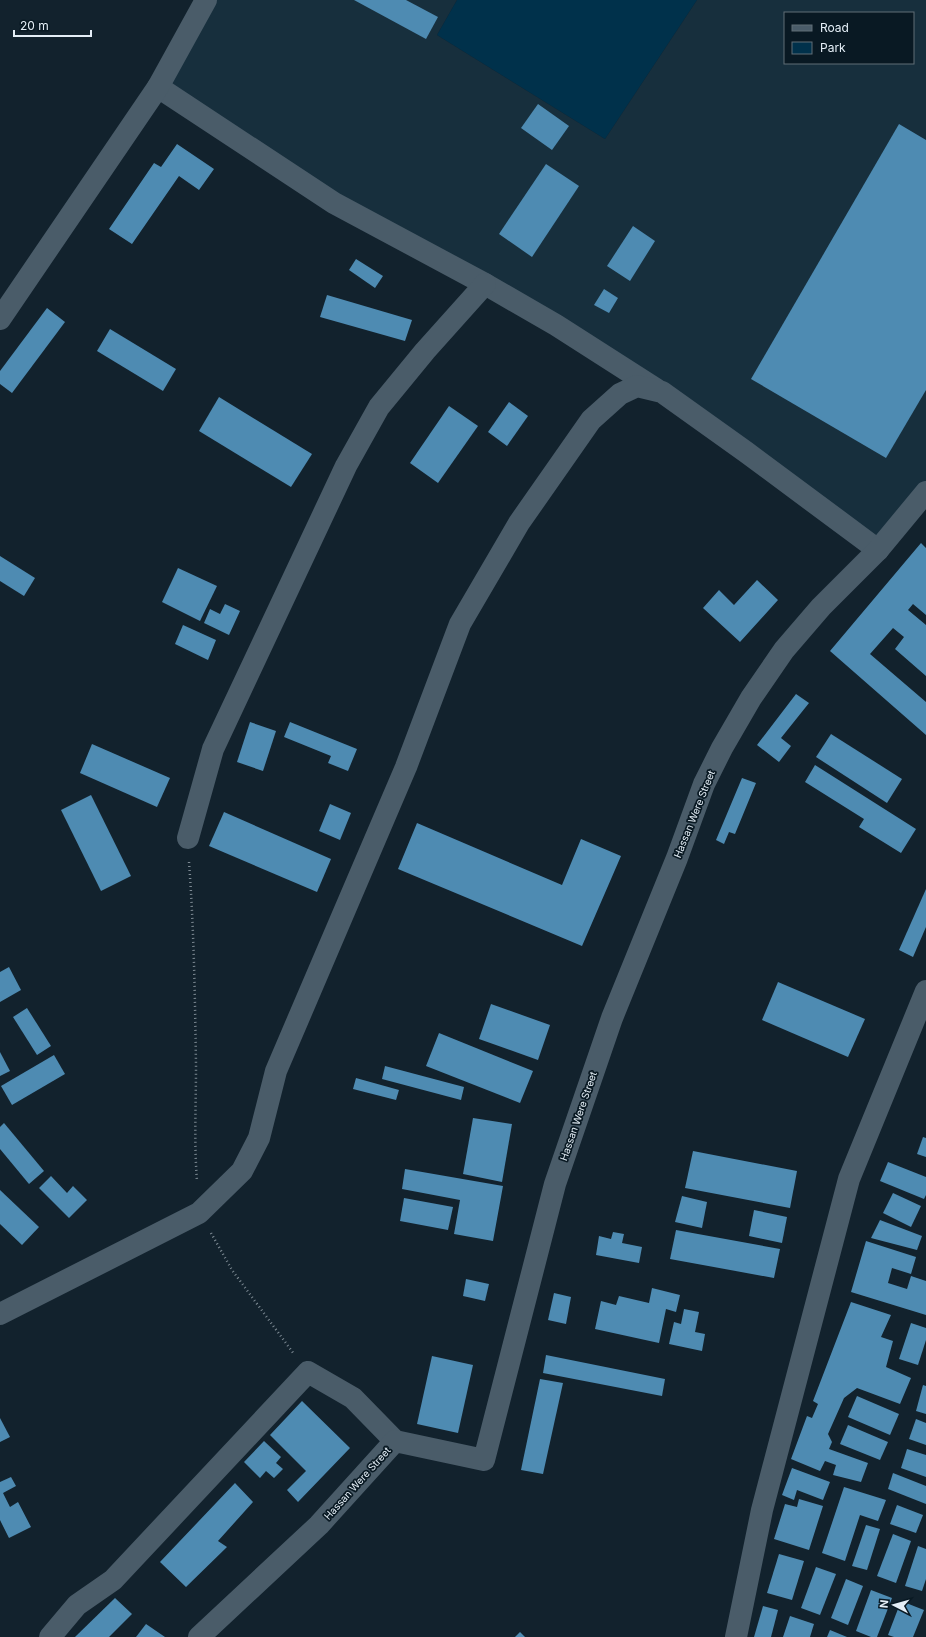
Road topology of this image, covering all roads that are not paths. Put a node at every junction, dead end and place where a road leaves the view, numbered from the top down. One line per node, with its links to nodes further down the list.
1 (206, 0): 2 (street)
2 (158, 87): 3 (street); 4 (street)
3 (485, 284): 5 (street); 8 (street)
4 (0, 319)
5 (662, 392): 7 (street); 10 (street)
6 (926, 492): 7 (street, Hassan Were Street)
7 (878, 550): 11 (street, Hassan Were Street)
8 (188, 838)
9 (926, 991): 14 (street)
10 (0, 1314)
11 (395, 1441): 12 (street); 13 (street, Hassan Were Street)
12 (50, 1637)
13 (199, 1637)
14 (736, 1637)

